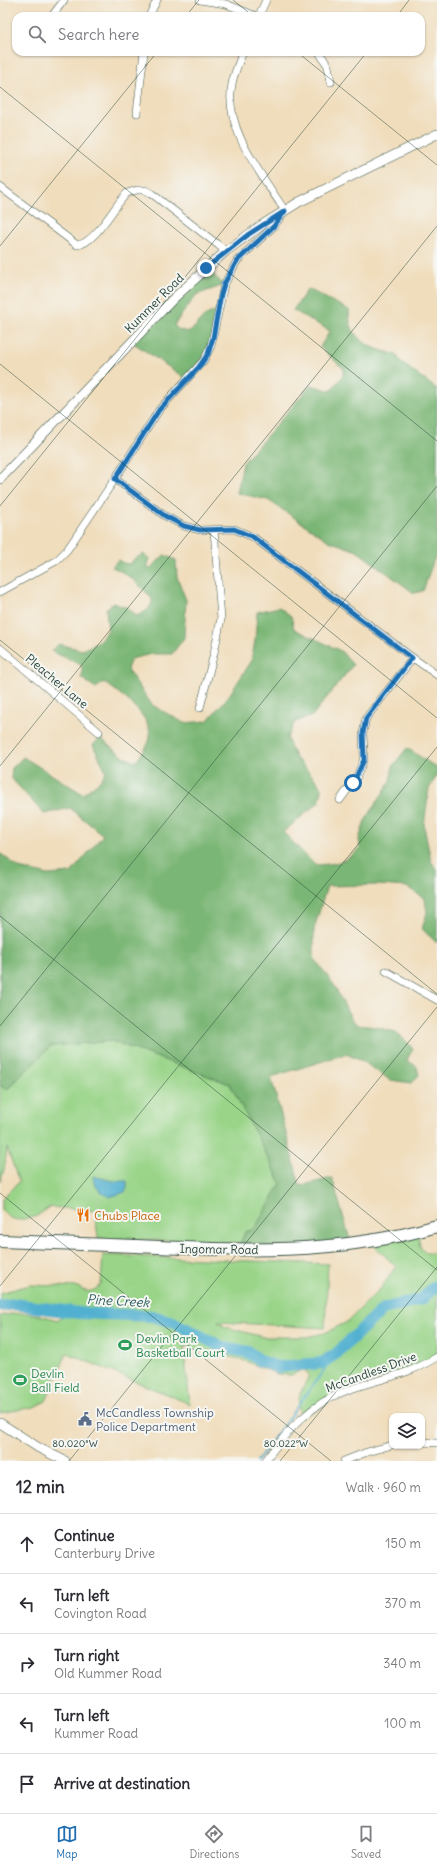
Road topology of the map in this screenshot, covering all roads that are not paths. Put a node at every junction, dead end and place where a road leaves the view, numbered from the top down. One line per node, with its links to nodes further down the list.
1 (64, 0): 5 (street)
2 (157, 0): 6 (street)
3 (200, 0): 7 (street)
4 (266, 0): 8 (street)
5 (55, 12)
6 (151, 12)
7 (247, 12)
8 (260, 12)
9 (144, 56): 13 (street)
10 (242, 56): 16 (street)
11 (322, 56): 12 (street)
12 (331, 82)
13 (137, 113)
14 (437, 134): 16 (street, Kummer Road)
15 (0, 187): 17 (street)
16 (285, 211): 17 (street, Kummer Road); 19 (street)
17 (226, 251): 18 (street, Kummer Road)
18 (0, 479)
19 (115, 479): 20 (street); 21 (street)
20 (214, 530): 23 (street); 25 (street)
21 (0, 592)
22 (0, 648): 26 (street, Pleacher Lane)
23 (412, 658): 24 (street); 27 (street)
24 (437, 675)
25 (200, 708)
26 (99, 732)
27 (340, 800)
28 (386, 971): 29 (street)
29 (437, 1000)
30 (437, 1226): 31 (main road, Ingomar Road)
31 (0, 1241)
32 (437, 1358): 38 (street, McCandless Drive)
33 (0, 1423): 37 (street)
34 (425, 1442): 35 (street)
35 (437, 1443)
36 (389, 1446): 39 (street)
37 (60, 1460)
38 (265, 1461)
39 (344, 1461)

